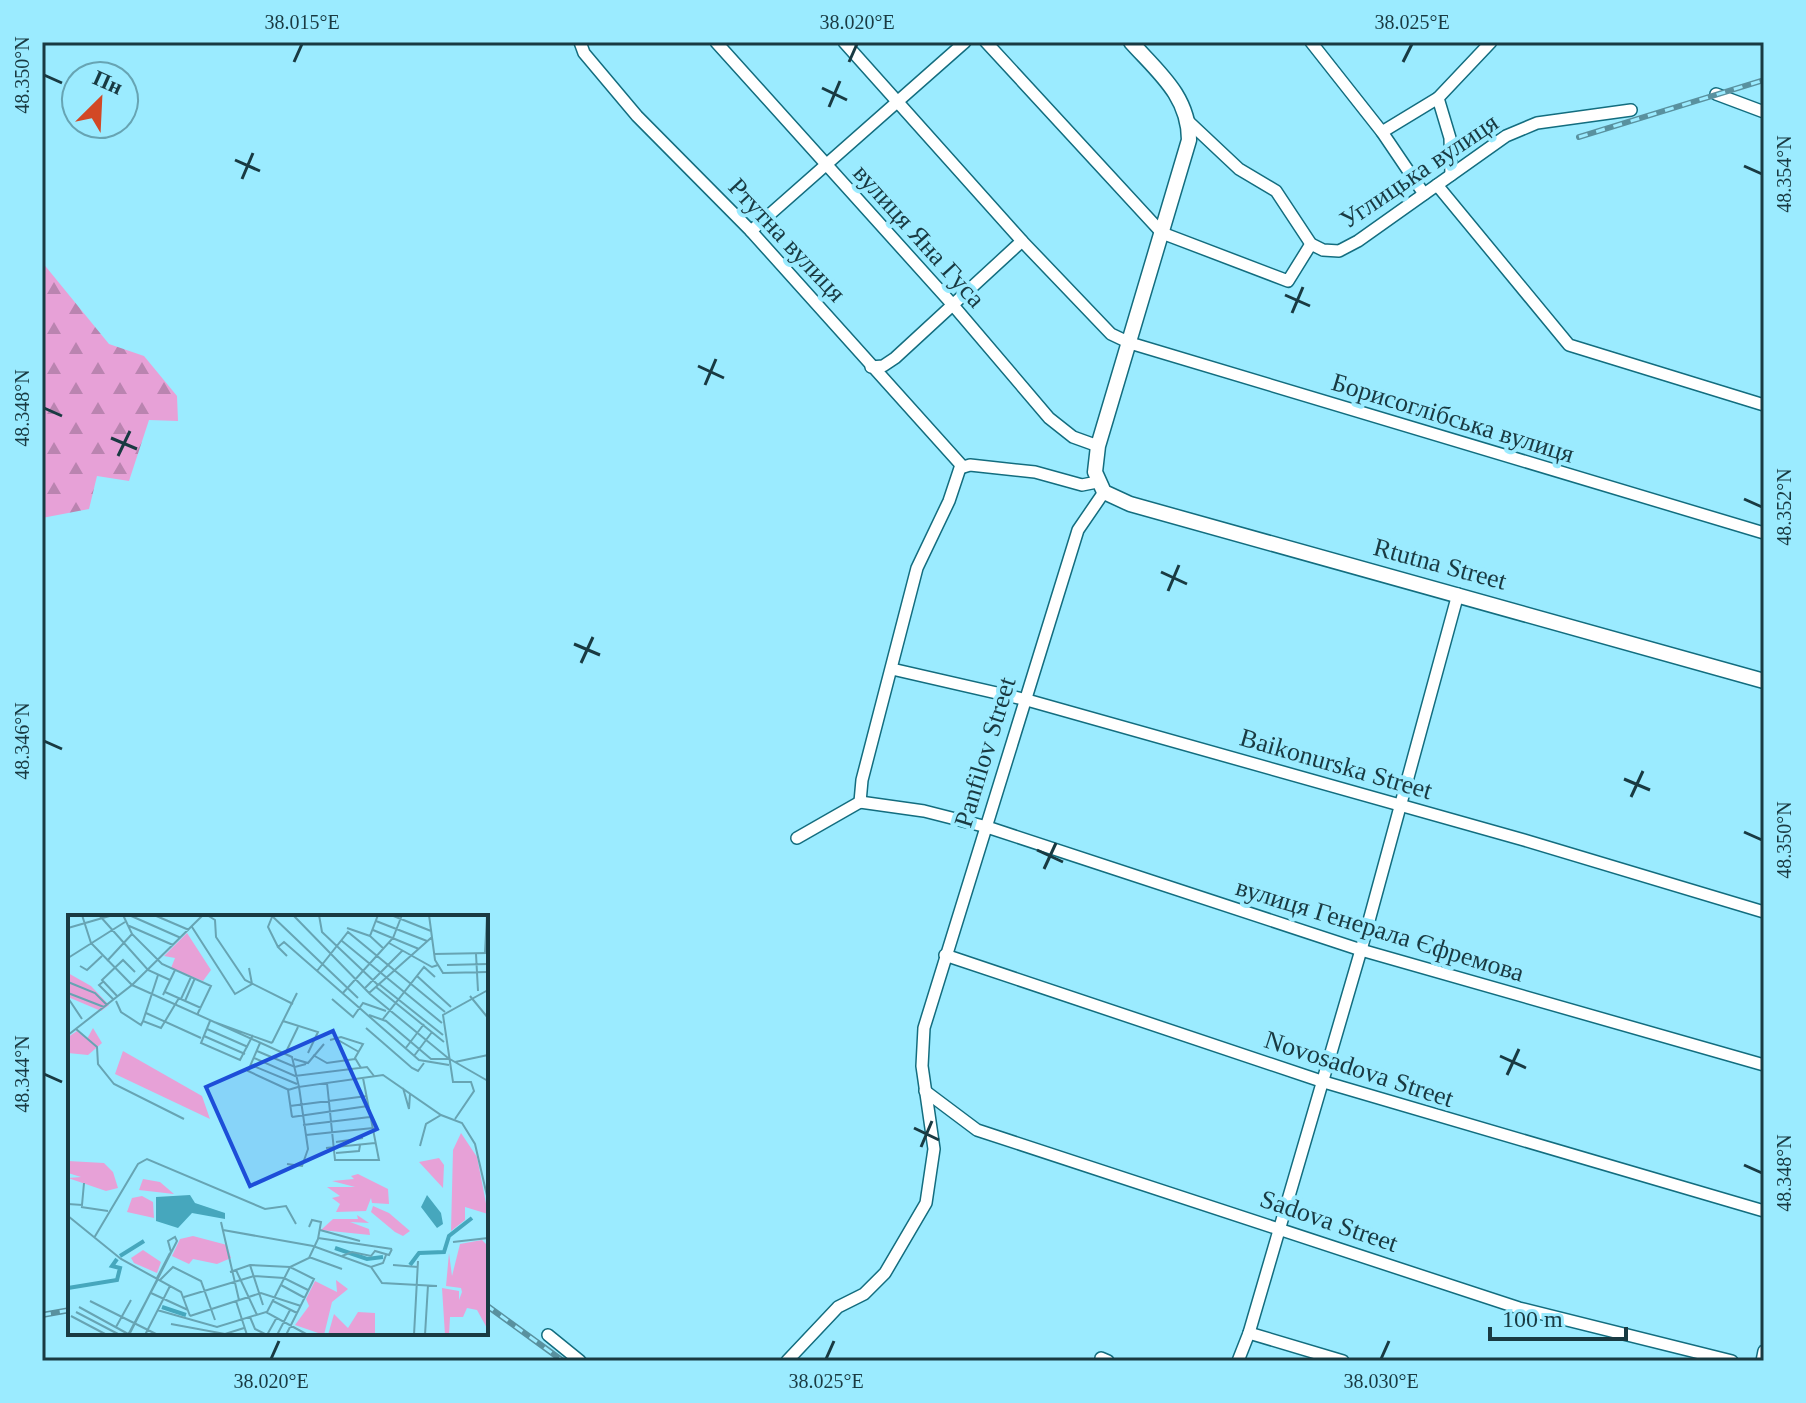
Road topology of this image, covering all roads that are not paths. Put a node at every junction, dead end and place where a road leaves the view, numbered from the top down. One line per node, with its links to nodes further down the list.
1 (580, 42): 20 (street, Ртутна вулиця)
2 (716, 42): 16 (street, вулиця Яна Гуса)
3 (844, 42): 11 (street, Борисоглібська вулиця)
4 (965, 42): 11 (street)
5 (986, 42): 21 (street)
6 (1131, 42): 14 (main road)
7 (1311, 42): 15 (street)
8 (1491, 42): 10 (street)
9 (1716, 94): 13 (street)
10 (1438, 98): 15 (street); 17 (street)
11 (898, 101): 16 (street); 22 (street, Борисоглібська вулиця)
12 (1631, 110): 17 (street, Углицька вулиця)
13 (1764, 112)
14 (1189, 122): 21 (main road); 23 (street, Углицька вулиця)
15 (1382, 132): 19 (street)
16 (826, 165): 20 (street); 24 (street, вулиця Яна Гуса)
17 (1451, 175): 18 (street, Углицька вулиця)
18 (1437, 185): 19 (street, Углицька вулиця); 27 (street)
19 (1424, 194): 23 (street, Углицька вулиця)
20 (751, 231): 26 (street, Ртутна вулиця)
21 (1162, 233): 23 (street); 25 (main road)
22 (1022, 241): 24 (street); 25 (street, Борисоглібська вулиця)
23 (1311, 244)
24 (952, 304): 26 (street); 28 (street, вулиця Яна Гуса)
25 (1130, 343): 28 (main road); 31 (street, Борисоглібська вулиця)
26 (871, 367): 29 (street, Ртутна вулиця)
27 (1764, 405)
28 (1098, 446): 30 (main road)
29 (962, 468): 30 (street); 33 (street)
30 (1101, 487): 32 (main road, Rtutna Street); 35 (street, Panfilov Street)
31 (1764, 533)
32 (1458, 594): 34 (main road, Rtutna Street); 37 (street)
33 (892, 669): 35 (street, Baikonurska Street); 36 (street)
34 (1764, 681)
35 (1027, 700): 37 (street, Baikonurska Street); 38 (street, Panfilov Street)
36 (860, 802): 38 (street, вулиця Генерала Єфремова); 39 (street)
37 (1402, 805): 40 (street, Baikonurska Street); 41 (street)
38 (987, 827): 41 (street, вулиця Генерала Єфремова); 42 (street, Panfilov Street)
39 (797, 838)
40 (1764, 912)
41 (1361, 950): 43 (street, вулиця Генерала Єфремова); 44 (street)
42 (945, 955): 44 (street, Novosadova Street); 45 (street, Panfilov Street)
43 (1764, 1065)
44 (1324, 1082): 46 (street, Novosadova Street); 47 (street)
45 (925, 1091): 47 (street, Sadova Street); 52 (street, Panfilov Street)
46 (1764, 1211)
47 (1279, 1227): 48 (street); 55 (street, Sadova Street)
48 (1249, 1333): 53 (street); 54 (street)
49 (548, 1335): 51 (street)
50 (1764, 1351): 56 (street)
51 (580, 1361)
52 (787, 1361)
53 (1238, 1361)
54 (1343, 1361)
55 (1732, 1361)
56 (1762, 1361)

